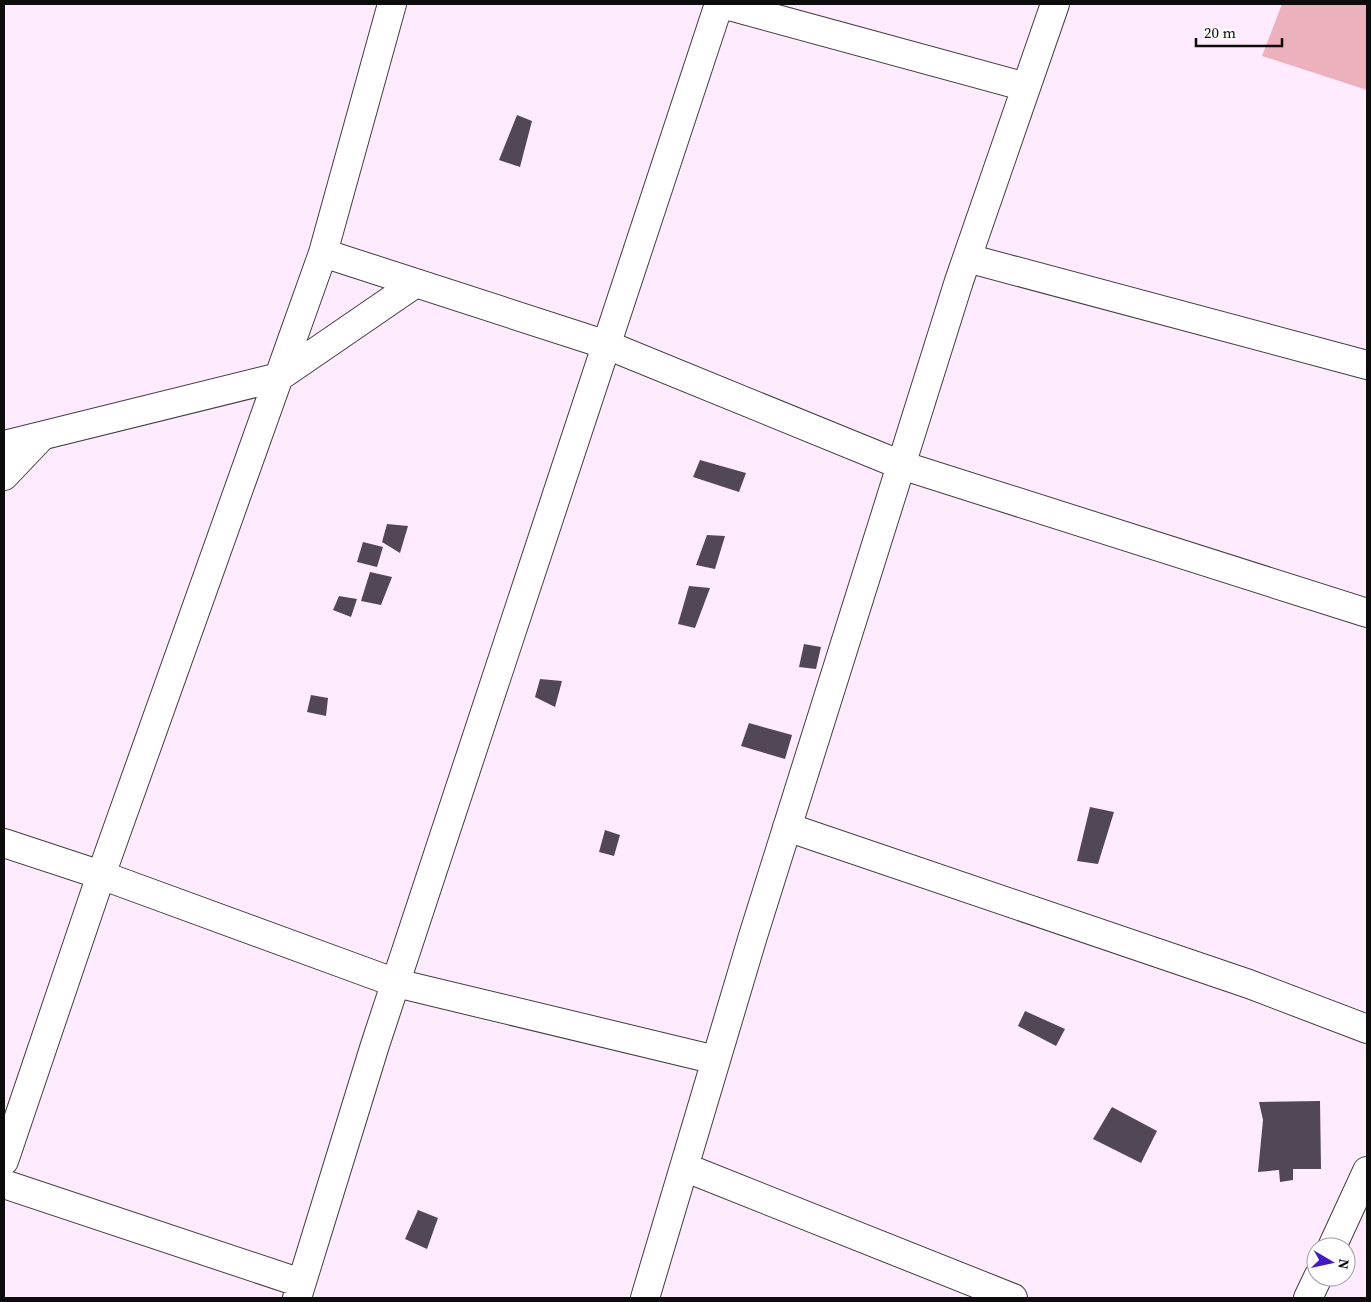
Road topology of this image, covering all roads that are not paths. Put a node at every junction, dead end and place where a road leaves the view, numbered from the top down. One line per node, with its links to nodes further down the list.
1 (392, 4): 5 (street)
2 (721, 4): 4 (street); 8 (street)
3 (1055, 4): 4 (street)
4 (1026, 87): 6 (street)
5 (323, 253): 7 (street); 10 (street)
6 (967, 258): 9 (street); 13 (street)
7 (416, 283): 8 (street); 10 (street)
8 (607, 345): 13 (street); 19 (street)
9 (1367, 365)
10 (278, 377): 11 (street); 18 (street)
11 (42, 436): 12 (street); 14 (street)
12 (4, 445)
13 (901, 465): 15 (street); 16 (street)
14 (4, 476)
15 (1367, 613)
16 (787, 827): 20 (street); 21 (street)
17 (4, 843): 18 (street)
18 (101, 875): 19 (street); 22 (street)
19 (396, 983): 21 (street); 27 (street)
20 (1367, 1029)
21 (716, 1060): 23 (street)
22 (4, 1161)
23 (684, 1167): 28 (street); 29 (street)
24 (1367, 1171): 26 (street)
25 (4, 1184): 27 (street)
26 (1337, 1237)
27 (299, 1291)
28 (645, 1298)
29 (1013, 1298)

